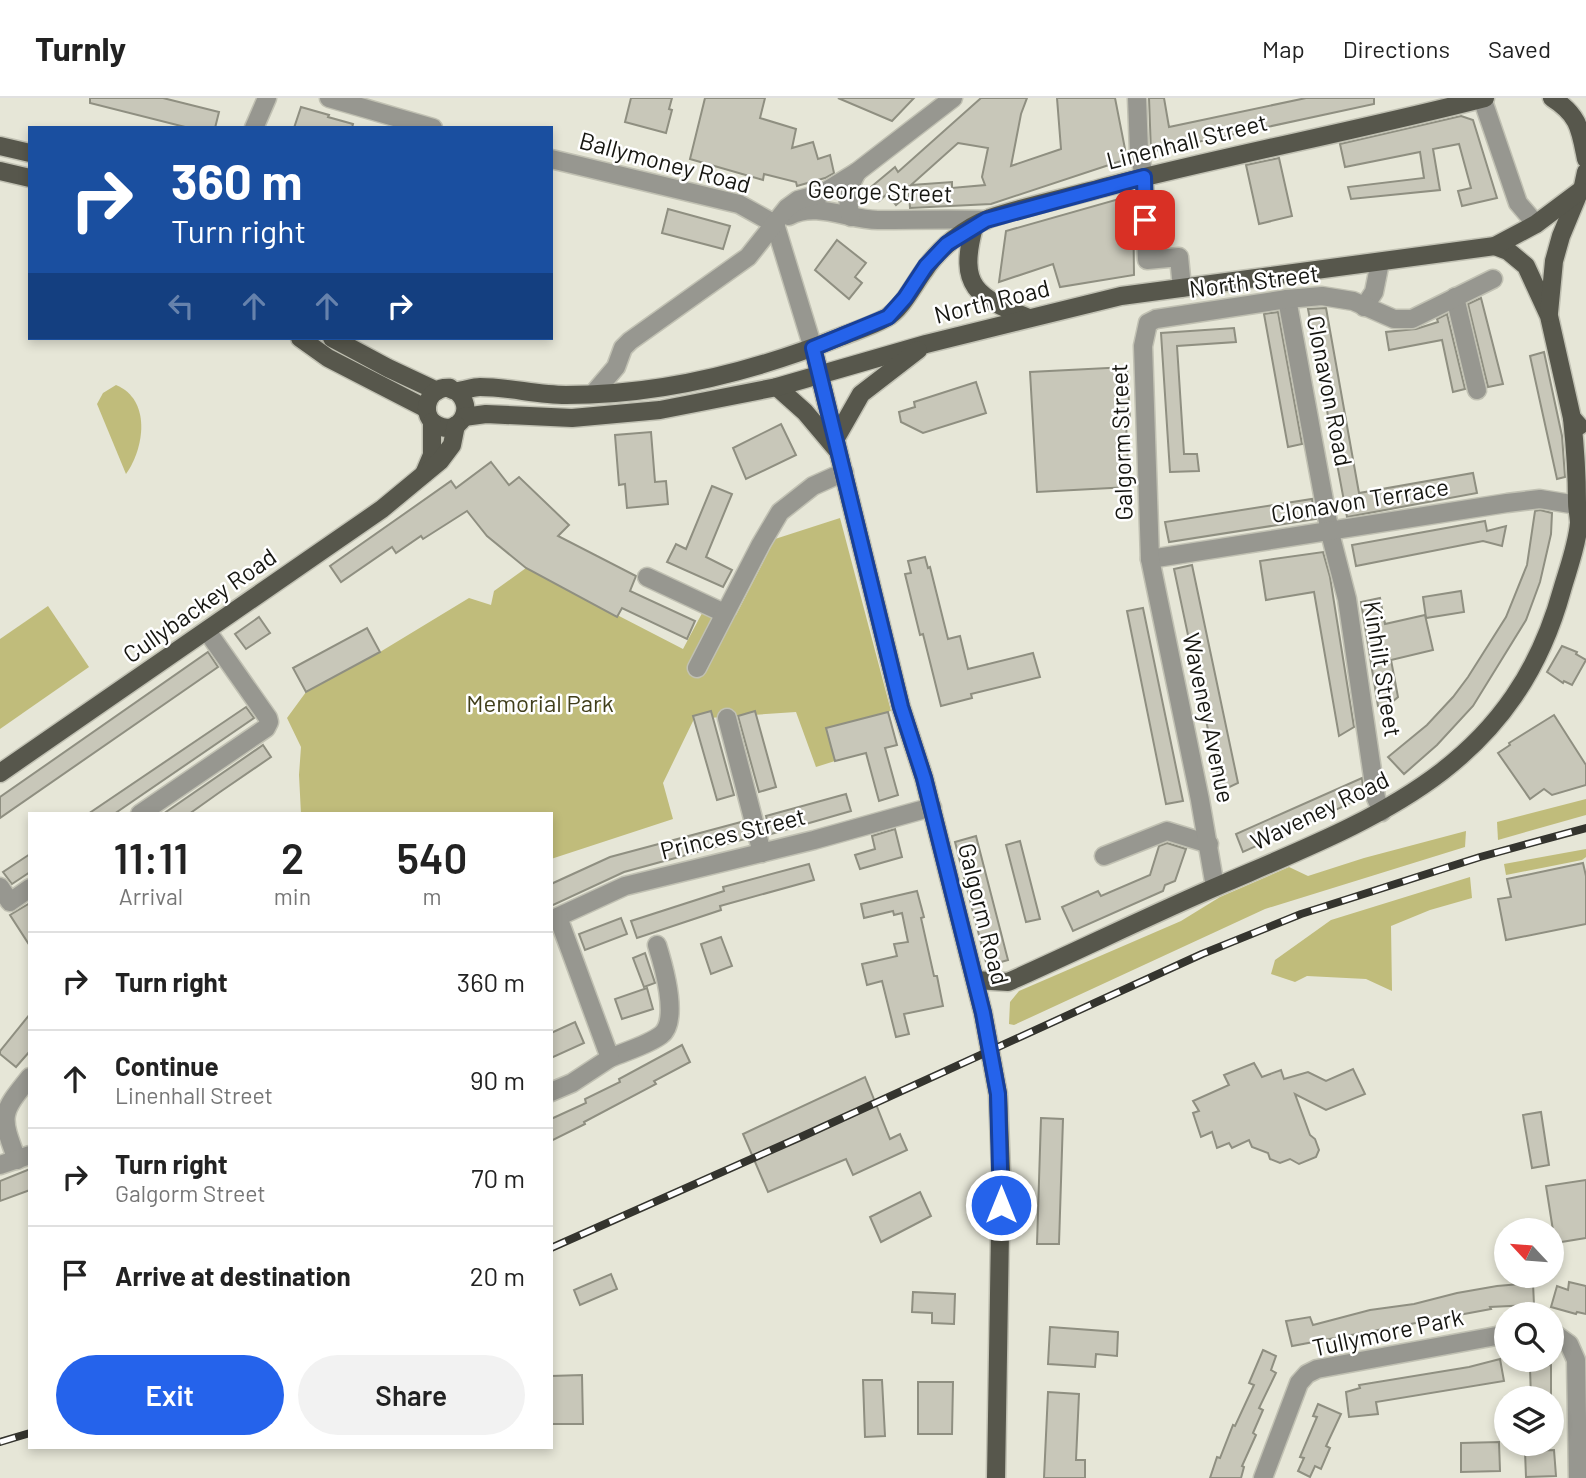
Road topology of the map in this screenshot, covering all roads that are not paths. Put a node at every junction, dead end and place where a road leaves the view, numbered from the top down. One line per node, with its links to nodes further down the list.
1 (267, 98): 7 (street)
2 (329, 98): 8 (street)
3 (953, 98): 14 (street)
4 (1137, 98): 15 (street)
5 (1483, 98): 15 (main road, Linenhall Street); 21 (street)
6 (1552, 98): 12 (main road)
7 (255, 126)
8 (426, 126)
9 (0, 146): 10 (main road)
10 (28, 153)
11 (553, 159): 20 (street, Ballymoney Road)
12 (1586, 159)
13 (0, 171): 16 (main road)
14 (857, 172): 18 (street); 20 (street)
15 (1144, 177): 19 (main road, Linenhall Street); 25 (street)
16 (28, 178)
17 (1584, 183): 21 (main road, North Road); 29 (main road)
18 (851, 216): 19 (street, George Street); 20 (street, George Street)
19 (980, 223): 30 (main road); 35 (main road, Linenhall Street)
20 (775, 224): 35 (street); 41 (street)
21 (1536, 224): 22 (main road, North Road)
22 (1494, 246): 23 (main road, North Road); 29 (main road)
23 (1380, 262): 25 (main road, North Road); 28 (street)
24 (1493, 279): 26 (street, North Street)
25 (1182, 288): 30 (main road, North Road)
26 (1455, 297): 28 (street, North Street); 38 (street)
27 (1287, 299): 28 (street, North Street); 31 (street, North Street); 50 (street, Clonavon Road)
28 (1364, 307)
29 (1549, 316): 43 (main road, Waveney Road)
30 (1029, 318): 34 (main road, North Road)
31 (1148, 323): 51 (street, Galgorm Street)
32 (303, 340): 42 (main road)
33 (336, 340): 39 (main road)
34 (926, 344): 36 (main road, North Road); 46 (main road)
35 (813, 348): 36 (main road); 41 (main road, Linenhall Street)
36 (821, 374): 37 (main road, North Road); 46 (main road, Galgorm Road)
37 (777, 387): 44 (main road, North Road); 46 (main road)
38 (1477, 390)
39 (437, 391): 40 (main road); 42 (main road)
40 (456, 391): 41 (main road, Linenhall Street); 44 (main road)
41 (593, 394)
42 (430, 415): 44 (main road); 48 (main road)
43 (1572, 418): 45 (main road); 49 (main road, Waveney Road)
44 (460, 421): 48 (main road, Cullybackey Road)
45 (1586, 435)
46 (838, 445): 47 (main road, Galgorm Road)
47 (844, 472): 53 (street); 58 (main road, Galgorm Road)
48 (424, 474): 54 (main road, Cullybackey Road)
49 (1581, 511): 50 (street, Clonavon Terrace); 60 (main road, Waveney Road)
50 (1330, 533): 51 (street, Clonavon Terrace); 60 (street, Kinhilt Street)
51 (1150, 559): 61 (street, Waveney Avenue)
52 (646, 577): 53 (street)
53 (724, 613): 55 (street)
54 (207, 631): 57 (main road, Cullybackey Road); 59 (street)
55 (697, 668)
56 (727, 718): 62 (street)
57 (0, 773)
58 (932, 807): 62 (street, Princes Street); 69 (main road, Galgorm Road)
59 (142, 812)
60 (1382, 812): 64 (main road, Waveney Road)
61 (1209, 844): 63 (street); 64 (street, Waveney Avenue)
62 (762, 853): 67 (street, Princes Street)
63 (1104, 856)
64 (1215, 887): 70 (main road, Waveney Road)
65 (28, 889): 66 (street)
66 (3, 899)
67 (555, 919): 72 (street)
68 (657, 945): 72 (street)
69 (975, 980): 70 (main road, Waveney Road); 71 (main road, Galgorm Road)
70 (1008, 982): 71 (main road, Waveney Road)
71 (983, 1013): 78 (main road, Galgorm Road)
72 (610, 1058): 74 (street)
73 (28, 1079): 75 (street)
74 (553, 1091)
75 (15, 1160)
76 (1494, 1336): 79 (street, Tullymore Park)
77 (1564, 1340): 80 (street)
78 (996, 1478)
79 (1263, 1478)
80 (1578, 1478)

